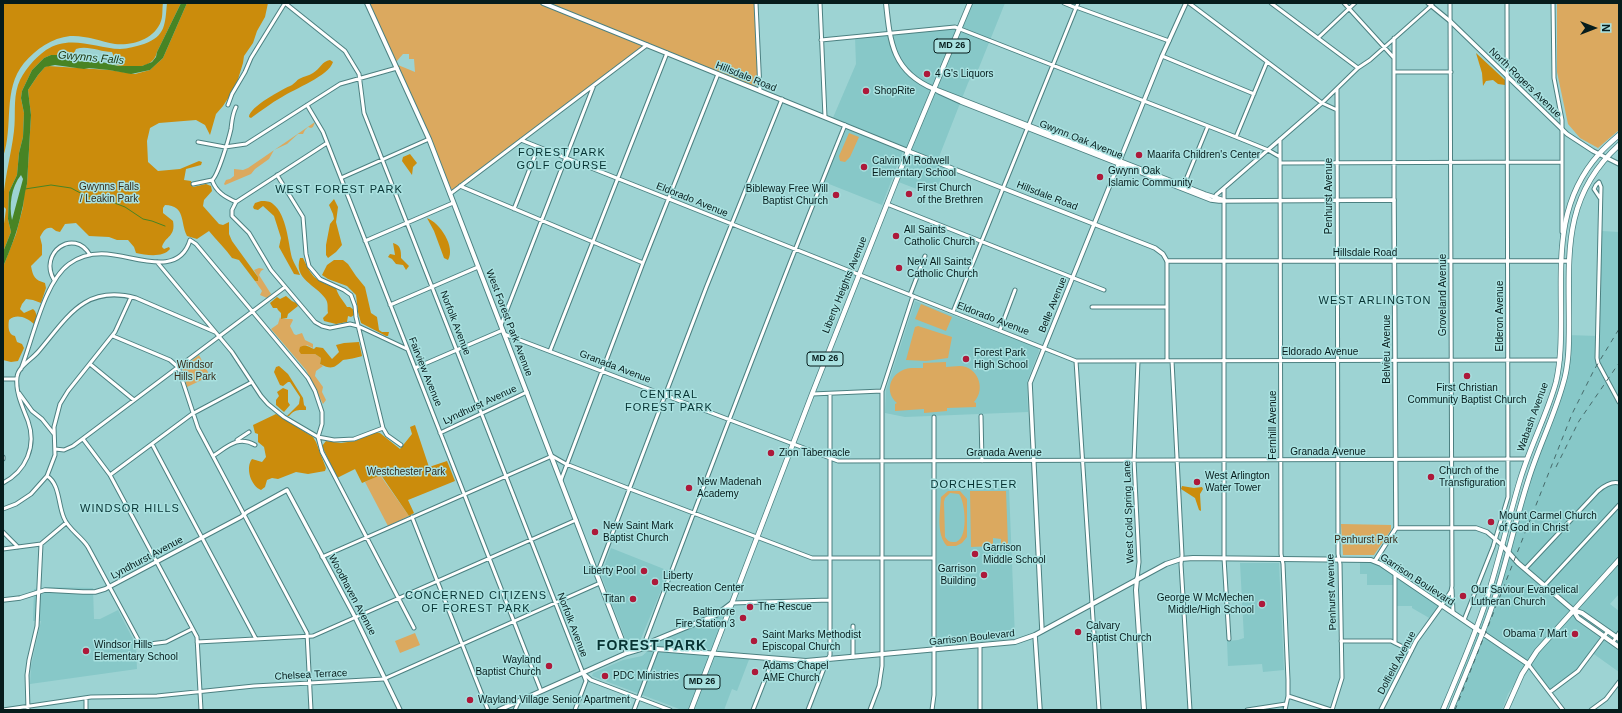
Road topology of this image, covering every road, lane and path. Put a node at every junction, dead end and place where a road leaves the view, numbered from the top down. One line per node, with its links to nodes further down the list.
1 (285, 3): 40 (street, Norfolk Avenue); 49 (street)
2 (367, 3): 34 (main road, West Forest Park Avenue)
3 (543, 3): 27 (main road, Hillsdale Road)
4 (756, 3): 44 (street)
5 (820, 3): 25 (street)
6 (886, 3): 22 (main road, Gwynn Oak Avenue)
7 (970, 3): 21 (main road, Liberty Heights Avenue / MD 26)
8 (1064, 3): 18 (street)
9 (1186, 3): 26 (street, Belle Avenue)
10 (1189, 3): 32 (street)
11 (1271, 3): 23 (street)
12 (1344, 3): 19 (street)
13 (1355, 3): 19 (street)
14 (1450, 3): 20 (street, Groveland Avenue)
15 (1507, 3): 39 (street, Elderon Avenue)
16 (1553, 3): 57 (street)
17 (1430, 4): 20 (street, North Rogers Avenue); 24 (street)
18 (1076, 6): 26 (street); 33 (street)
19 (1349, 9): 23 (street); 28 (street)
20 (1450, 21): 37 (street, Groveland Avenue); 39 (street, North Rogers Avenue)
21 (960, 29): 22 (street); 33 (street); 42 (main road, Liberty Heights Avenue / MD 26)
22 (890, 33): 25 (street); 42 (main road, Gwynn Oak Avenue)
23 (1318, 38): 35 (street)
24 (1394, 38): 28 (street); 31 (street, Belvieu Avenue)
25 (821, 40): 53 (street)
26 (1168, 41): 30 (street, Belle Avenue)
27 (647, 45): 29 (main road, Hillsdale Road); 41 (street)
28 (1384, 47): 31 (street); 35 (street)
29 (667, 53): 38 (main road, Hillsdale Road); 85 (street)
30 (1162, 56): 45 (street); 47 (street, Belle Avenue)
31 (1394, 58): 36 (street, Belvieu Avenue)
32 (1267, 62): 45 (street); 48 (street)
33 (1053, 65): 47 (street); 55 (street)
34 (397, 68): 40 (street); 60 (main road, West Forest Park Avenue)
35 (1358, 68): 43 (street)
36 (1394, 72): 37 (street); 77 (street, Belvieu Avenue)
37 (1451, 72): 78 (street, Groveland Avenue)
38 (718, 74): 44 (main road, Hillsdale Road); 95 (street)
39 (1508, 77): 57 (street, North Rogers Avenue); 79 (street, Elderon Avenue)
40 (360, 78): 50 (street); 74 (street, Norfolk Avenue)
41 (594, 86): 62 (street); 72 (street)
42 (934, 89): 55 (street, Gwynn Oak Avenue); 68 (main road, Liberty Heights Avenue / MD 26)
43 (1337, 89): 48 (street); 52 (street, Penhurst Avenue)
44 (760, 91): 46 (main road, Hillsdale Road)
45 (1254, 94): 59 (street)
46 (782, 100): 53 (main road, Hillsdale Road); 106 (street)
47 (1144, 101): 56 (street); 75 (street, Belle Avenue)
48 (1322, 102): 52 (street); 61 (street)
49 (228, 105)
50 (307, 105): 64 (street, Fairview Avenue); 66 (street)
51 (236, 108): 66 (street)
52 (1337, 110): 76 (street, Penhurst Avenue)
53 (825, 117): 54 (main road, Hillsdale Road)
54 (845, 125): 68 (main road, Hillsdale Road); 112 (street)
55 (1028, 126): 75 (street, Gwynn Oak Avenue); 90 (street)
56 (1208, 126): 59 (street); 89 (street)
57 (1562, 130): 70 (street, North Rogers Avenue); 80 (street)
58 (1619, 135): 70 (main road, Wabash Avenue)
59 (1236, 137): 69 (street)
60 (429, 139): 74 (street); 92 (main road, West Forest Park Avenue)
61 (1280, 139): 69 (street); 71 (street, Fernhill Avenue)
62 (521, 140): 67 (street, Eldorado Avenue); 88 (street)
63 (198, 142): 66 (street)
64 (327, 143): 83 (street); 84 (street, Fairview Avenue)
65 (1619, 145): 73 (main road, Wabash Avenue)
66 (225, 147): 86 (street)
67 (538, 148): 72 (street, Eldorado Avenue); 103 (street)
68 (908, 150): 90 (street, Hillsdale Road); 102 (main road, Liberty Heights Avenue / MD 26)
69 (1268, 150): 71 (street); 91 (street)
70 (1599, 154): 73 (street, North Rogers Avenue); 108 (main road, Wabash Avenue)
71 (1280, 157): 81 (street, Fernhill Avenue)
72 (566, 158): 85 (street, Eldorado Avenue); 104 (street)
73 (1606, 158): 82 (street, North Rogers Avenue); 122 (main road, Wabash Avenue)
74 (382, 160): 84 (street); 105 (street, Norfolk Avenue)
75 (1119, 162): 89 (street, Gwynn Oak Avenue); 107 (street, Belle Avenue)
76 (1337, 162): 77 (street); 81 (street); 99 (street, Penhurst Avenue)
77 (1394, 162): 78 (street); 97 (street, Belvieu Avenue)
78 (1451, 162): 79 (street); 120 (street, Groveland Avenue)
79 (1507, 162): 80 (street); 121 (street, Elderon Avenue)
80 (1562, 162): 108 (street)
81 (1280, 163): 98 (street, Fernhill Avenue)
82 (1619, 164)
83 (277, 175): 100 (street); 142 (street)
84 (340, 178): 109 (street, Fairview Avenue)
85 (617, 179): 95 (street, Eldorado Avenue); 111 (street)
86 (212, 180): 87 (street); 100 (street)
87 (193, 184)
88 (460, 186): 92 (street); 103 (street)
89 (1183, 187): 93 (street, Gwynn Oak Avenue); 96 (street, Gwynn Oak Avenue)
90 (1003, 188): 107 (street, Hillsdale Road); 110 (street)
91 (1224, 188): 93 (street); 96 (street)
92 (450, 194): 101 (main road, West Forest Park Avenue)
93 (1216, 197): 96 (street, Gwynn Oak Avenue)
94 (1600, 198): 178 (street)
95 (668, 199): 106 (street, Eldorado Avenue); 125 (street)
96 (1224, 200): 98 (street, Gwynn Oak Avenue); 116 (street)
97 (1394, 200): 99 (street, Gwynn Oak Avenue); 119 (street, Belvieu Avenue)
98 (1280, 201): 99 (street, Gwynn Oak Avenue); 117 (street, Fernhill Avenue)
99 (1338, 201): 118 (street, Penhurst Avenue)
100 (236, 202): 130 (street)
101 (453, 203): 105 (street); 126 (main road, West Forest Park Avenue)
102 (887, 204): 110 (street); 127 (main road, Liberty Heights Avenue / MD 26)
103 (514, 209): 104 (street)
104 (541, 221): 111 (street); 141 (street)
105 (407, 223): 109 (street); 131 (street, Norfolk Avenue)
106 (732, 224): 112 (street, Eldorado Avenue); 176 (street)
107 (1095, 224): 124 (street, Hillsdale Road); 128 (street, Belle Avenue)
108 (1562, 240): 115 (main road, Wabash Avenue)
109 (365, 241): 136 (street, Fairview Avenue)
110 (981, 241): 128 (street); 140 (street)
111 (592, 242): 125 (street); 151 (street)
112 (795, 250): 127 (street, Eldorado Avenue); 183 (street)
113 (90, 255): 123 (street); 129 (street); 129 (street)
114 (925, 256): 135 (street)
115 (1561, 260): 121 (street, Hillsdale Road); 122 (street, Hillsdale Road); 159 (main road, Wabash Avenue)
116 (1224, 261): 117 (street, Hillsdale Road); 124 (street, Hillsdale Road); 153 (street)
117 (1280, 261): 118 (street, Hillsdale Road); 154 (street, Fernhill Avenue)
118 (1338, 261): 119 (street, Hillsdale Road); 155 (street, Penhurst Avenue)
119 (1394, 261): 120 (street, Hillsdale Road); 156 (street, Belvieu Avenue)
120 (1451, 261): 121 (street, Hillsdale Road); 157 (street, Groveland Avenue)
121 (1507, 261): 158 (street, Elderon Avenue)
122 (1569, 261): 201 (main road, Wabash Avenue)
123 (157, 262): 139 (street); 144 (street)
124 (1167, 262): 138 (street)
125 (643, 263): 167 (street)
126 (478, 267): 131 (street); 141 (main road, West Forest Park Avenue)
127 (859, 275): 135 (street, Eldorado Avenue); 174 (main road, Liberty Heights Avenue / MD 26)
128 (1073, 277): 133 (street); 148 (street, Belle Avenue)
129 (54, 280): 166 (street)
130 (285, 287): 139 (street); 142 (street)
131 (433, 287): 136 (street); 150 (street, Norfolk Avenue)
132 (1015, 290): 143 (street)
133 (1104, 290)
134 (130, 296): 144 (street); 146 (street); 166 (street)
135 (911, 296): 140 (street, Eldorado Avenue); 172 (street)
136 (390, 305): 149 (street, Fairview Avenue)
137 (1092, 307): 138 (street)
138 (1167, 307): 161 (street)
139 (253, 311): 147 (street); 188 (street)
140 (953, 312): 143 (street, Eldorado Avenue)
141 (501, 325): 145 (main road, West Forest Park Avenue)
142 (358, 326): 149 (street); 184 (street)
143 (1000, 330): 148 (street, Eldorado Avenue)
144 (215, 332): 147 (street)
145 (504, 332): 150 (street); 151 (street, Granada Avenue); 173 (main road, West Forest Park Avenue)
146 (112, 336): 163 (street); 164 (street)
147 (220, 337): 164 (street); 170 (street)
148 (1044, 348): 152 (street, Eldorado Avenue); 213 (street, Belle Avenue)
149 (407, 349): 165 (street, Fairview Avenue)
150 (457, 350): 165 (street); 180 (street, Norfolk Avenue)
151 (550, 351): 167 (street, Granada Avenue)
152 (1076, 360): 160 (street, Eldorado Avenue); 202 (street)
153 (1224, 360): 154 (street, Eldorado Avenue); 162 (street, Eldorado Avenue); 205 (street)
154 (1281, 360): 155 (street, Eldorado Avenue); 206 (street, Fernhill Avenue)
155 (1338, 360): 156 (street, Eldorado Avenue); 207 (street, Penhurst Avenue)
156 (1395, 360): 157 (street, Eldorado Avenue); 208 (street, Belvieu Avenue)
157 (1452, 360): 158 (street, Eldorado Avenue); 209 (street, Groveland Avenue)
158 (1508, 360): 159 (street, Eldorado Avenue); 199 (street, Elderon Avenue)
159 (1560, 360): 200 (main road, Wabash Avenue)
160 (1138, 361): 161 (street, Eldorado Avenue); 203 (street, West Cold Spring Lane)
161 (1167, 361): 162 (street, Eldorado Avenue)
162 (1172, 361): 204 (street)
163 (90, 364): 177 (street); 187 (street)
164 (178, 368): 177 (street); 179 (street)
165 (415, 368): 186 (street, Fairview Avenue)
166 (20, 369): 169 (street)
167 (602, 371): 176 (street, Granada Avenue); 214 (street)
168 (3, 379): 169 (street)
169 (16, 379): 171 (street)
170 (252, 382): 179 (street); 188 (street)
171 (17, 390): 187 (street); 219 (street)
172 (882, 391): 175 (street); 210 (street)
173 (527, 392): 180 (street, Lyndhurst Avenue); 197 (main road, West Forest Park Avenue)
174 (812, 394): 175 (street); 192 (main road, Liberty Heights Avenue / MD 26)
175 (830, 394): 198 (street)
176 (666, 395): 183 (street, Granada Avenue); 221 (street)
177 (134, 400): 189 (street)
178 (1619, 402)
179 (192, 414): 191 (street); 196 (street)
180 (482, 414): 186 (street, Lyndhurst Avenue); 217 (street, Norfolk Avenue)
181 (981, 416): 212 (street)
182 (934, 417): 211 (street)
183 (730, 419): 192 (street, Granada Avenue); 226 (street)
184 (383, 428): 188 (street); 194 (street)
185 (249, 432): 190 (street)
186 (440, 432): 223 (street, Fairview Avenue)
187 (54, 434): 195 (street)
188 (318, 437): 234 (street)
189 (83, 439): 195 (street); 215 (street)
190 (235, 441): 193 (street); 196 (street)
191 (152, 444): 215 (street); 236 (street)
192 (793, 444): 198 (street, Granada Avenue); 235 (main road, Liberty Heights Avenue / MD 26)
193 (255, 445)
194 (401, 445)
195 (55, 449): 216 (street)
196 (213, 456): 227 (street)
197 (552, 456): 214 (street); 217 (street); 218 (main road, West Forest Park Avenue)
198 (830, 458): 210 (street, Granada Avenue); 246 (street)
199 (1508, 459): 200 (street, Granada Avenue); 209 (street, Granada Avenue); 237 (street, Elderon Avenue)
200 (1527, 459): 201 (main road); 240 (main road, Wabash Avenue)
201 (1536, 459): 243 (main road, Wabash Avenue)
202 (1083, 460): 203 (street, Granada Avenue); 213 (street, Granada Avenue); 271 (street)
203 (1134, 460): 204 (street, Granada Avenue); 259 (street, West Cold Spring Lane)
204 (1177, 460): 205 (street, Granada Avenue); 250 (street)
205 (1224, 460): 206 (street, Granada Avenue); 249 (street)
206 (1281, 460): 207 (street, Granada Avenue); 251 (street, Fernhill Avenue)
207 (1339, 460): 208 (street, Granada Avenue); 252 (street, Penhurst Avenue)
208 (1395, 460): 209 (street, Granada Avenue); 231 (street, Belvieu Avenue)
209 (1452, 460): 232 (street, Groveland Avenue)
210 (882, 461): 211 (street, Granada Avenue); 247 (street)
211 (934, 461): 212 (street, Granada Avenue); 248 (street)
212 (982, 461): 213 (street, Granada Avenue)
213 (1034, 461): 282 (street, Belle Avenue)
214 (566, 464): 218 (street); 221 (street)
215 (110, 475): 255 (street)
216 (47, 476): 225 (street); 230 (street)
217 (506, 476): 223 (street); 238 (street, Norfolk Avenue)
218 (560, 480): 229 (main road, West Forest Park Avenue)
219 (3, 483)
220 (1618, 483): 256 (street)
221 (630, 489): 226 (street); 257 (street)
222 (287, 490): 227 (street, Lyndhurst Avenue); 244 (street, Woodhaven Avenue)
223 (465, 494): 228 (street); 245 (street, Fairview Avenue)
224 (1619, 505): 263 (street)
225 (3, 509)
226 (694, 513): 235 (street); 298 (street)
227 (244, 515): 236 (street, Lyndhurst Avenue); 288 (street)
228 (412, 517): 234 (street); 260 (street)
229 (576, 520): 238 (street); 257 (main road, West Forest Park Avenue)
230 (66, 523): 239 (street); 264 (street)
231 (1396, 528): 232 (street); 254 (street)
232 (1452, 528): 237 (street); 262 (street, Groveland Avenue)
233 (3, 532): 241 (street)
234 (367, 537): 244 (street); 266 (street)
235 (757, 537): 246 (street); 270 (main road, Liberty Heights Avenue / MD 26)
236 (202, 538): 255 (street, Lyndhurst Avenue); 289 (street)
237 (1495, 539): 240 (street); 276 (street, Elderon Avenue)
238 (531, 540): 245 (street); 269 (street, Norfolk Avenue)
239 (41, 544): 241 (street); 265 (street)
240 (1502, 545): 243 (main road); 281 (main road, Wabash Avenue)
241 (18, 547): 242 (street)
242 (3, 549)
243 (1508, 552): 256 (main road); 284 (main road, Wabash Avenue)
244 (322, 557): 275 (street, Woodhaven Avenue)
245 (489, 558): 260 (street); 277 (street, Fairview Avenue)
246 (830, 558): 247 (street); 268 (street)
247 (882, 558): 248 (street); 304 (street)
248 (934, 558): 300 (street)
249 (1224, 558): 250 (main road, Garrison Boulevard); 251 (main road, Garrison Boulevard); 290 (street)
250 (1181, 559): 259 (main road, Garrison Boulevard); 342 (street)
251 (1282, 559): 252 (main road, Garrison Boulevard); 316 (street, Fernhill Avenue)
252 (1340, 559): 254 (main road, Garrison Boulevard); 291 (street, Penhurst Avenue)
253 (1619, 560): 273 (main road)
254 (1375, 561): 258 (main road, Garrison Boulevard)
255 (157, 562): 264 (street, Lyndhurst Avenue); 280 (street)
256 (1525, 569): 263 (main road)
257 (597, 574): 261 (main road, West Forest Park Avenue)
258 (1395, 574): 272 (main road, Garrison Boulevard); 294 (street)
259 (1137, 579): 271 (main road, Garrison Boulevard); 341 (main road, West Cold Spring Lane)
260 (437, 581): 266 (street); 295 (street)
261 (600, 584): 269 (street, Chelsea Terrace); 302 (main road, West Forest Park Avenue)
262 (1452, 586): 272 (street, Groveland Avenue); 274 (street, Groveland Avenue)
263 (1544, 586): 273 (main road)
264 (110, 587): 265 (street, Lyndhurst Avenue); 280 (street)
265 (39, 591): 267 (street, Lyndhurst Avenue); 321 (street)
266 (399, 598): 275 (street); 279 (street)
267 (3, 600)
268 (830, 600): 270 (street); 307 (street)
269 (555, 603): 277 (street, Chelsea Terrace); 309 (street, Norfolk Avenue)
270 (732, 603): 298 (main road); 303 (main road, Liberty Heights Avenue / MD 26)
271 (1092, 604): 282 (main road, Garrison Boulevard); 340 (street)
272 (1442, 605): 274 (main road, Garrison Boulevard); 301 (street, Dolfield Avenue)
273 (1573, 610): 283 (main road); 286 (main road); 308 (main road)
274 (1453, 613): 276 (main road, Garrison Boulevard)
275 (355, 617): 288 (street); 310 (street, Woodhaven Avenue)
276 (1464, 620): 281 (main road, Garrison Boulevard)
277 (514, 622): 295 (street, Chelsea Terrace); 313 (street, Fairview Avenue)
278 (852, 626): 305 (street)
279 (414, 628)
280 (192, 629): 292 (street)
281 (1477, 629): 284 (main road, Garrison Boulevard); 347 (main road, Wabash Avenue)
282 (1042, 631): 285 (main road, Garrison Boulevard)
283 (1608, 631): 286 (street); 287 (main road)
284 (1482, 633): 308 (main road, Garrison Boulevard); 348 (main road, Wabash Avenue)
285 (1035, 635): 296 (main road, Garrison Boulevard); 339 (street)
286 (1604, 636): 293 (main road); 315 (street)
287 (1618, 636): 293 (street)
288 (307, 637): 289 (street); 312 (street)
289 (256, 639): 292 (street)
290 (1229, 639)
291 (1341, 641): 294 (street); 345 (street, Penhurst Avenue)
292 (197, 642): 314 (street)
293 (1613, 642): 297 (main road)
294 (1395, 643): 301 (street)
295 (462, 645): 310 (street, Chelsea Terrace); 327 (street)
296 (980, 646): 300 (main road, Garrison Boulevard); 338 (street)
297 (1619, 647)
298 (644, 648): 299 (main road, Garrison Boulevard); 302 (main road, Garrison Boulevard)
299 (657, 649): 303 (main road, Garrison Boulevard); 318 (street)
300 (934, 650): 304 (main road, Garrison Boulevard); 337 (street)
301 (1411, 650): 346 (street, Dolfield Avenue)
302 (627, 653): 309 (main road, Garrison Boulevard)
303 (714, 654): 306 (main road, Garrison Boulevard); 333 (main road, Liberty Heights Avenue / MD 26)
304 (882, 655): 305 (main road, Garrison Boulevard); 336 (street)
305 (853, 657): 307 (main road, Garrison Boulevard)
306 (773, 659): 307 (main road, Garrison Boulevard); 334 (street)
307 (829, 659): 335 (street)
308 (1528, 664): 315 (street); 349 (main road)
309 (582, 672): 313 (main road, Garrison Boulevard); 318 (street); 330 (street)
310 (384, 679): 312 (street, Chelsea Terrace); 326 (street, Woodhaven Avenue)
311 (1619, 682): 351 (street)
312 (309, 683): 314 (street, Chelsea Terrace); 325 (street)
313 (541, 691): 319 (main road, Garrison Boulevard)
314 (200, 692): 317 (street, Chelsea Terrace); 324 (street)
315 (1550, 692): 350 (street)
316 (1288, 696): 320 (street, Fernhill Avenue); 345 (street)
317 (86, 698): 321 (street, Chelsea Terrace); 323 (street)
318 (639, 698): 331 (street); 332 (street)
319 (519, 701): 328 (main road, Garrison Boulevard); 329 (street)
320 (1286, 704): 343 (street); 344 (street, Fernhill Avenue)
321 (28, 708): 322 (street, Chelsea Terrace)
322 (3, 710)
323 (86, 710)
324 (200, 710)
325 (310, 710)
326 (400, 710)
327 (488, 710)
328 (499, 710)
329 (515, 710)
330 (575, 710)
331 (634, 710)
332 (670, 710)
333 (691, 710)
334 (753, 710)
335 (808, 710)
336 (870, 710)
337 (932, 710)
338 (980, 710)
339 (1040, 710)
340 (1099, 710)
341 (1144, 710)
342 (1190, 710)
343 (1247, 710)
344 (1285, 710)
345 (1332, 710)
346 (1381, 710)
347 (1443, 710)
348 (1451, 710)
349 (1506, 710)
350 (1564, 710)
351 (1591, 710)

